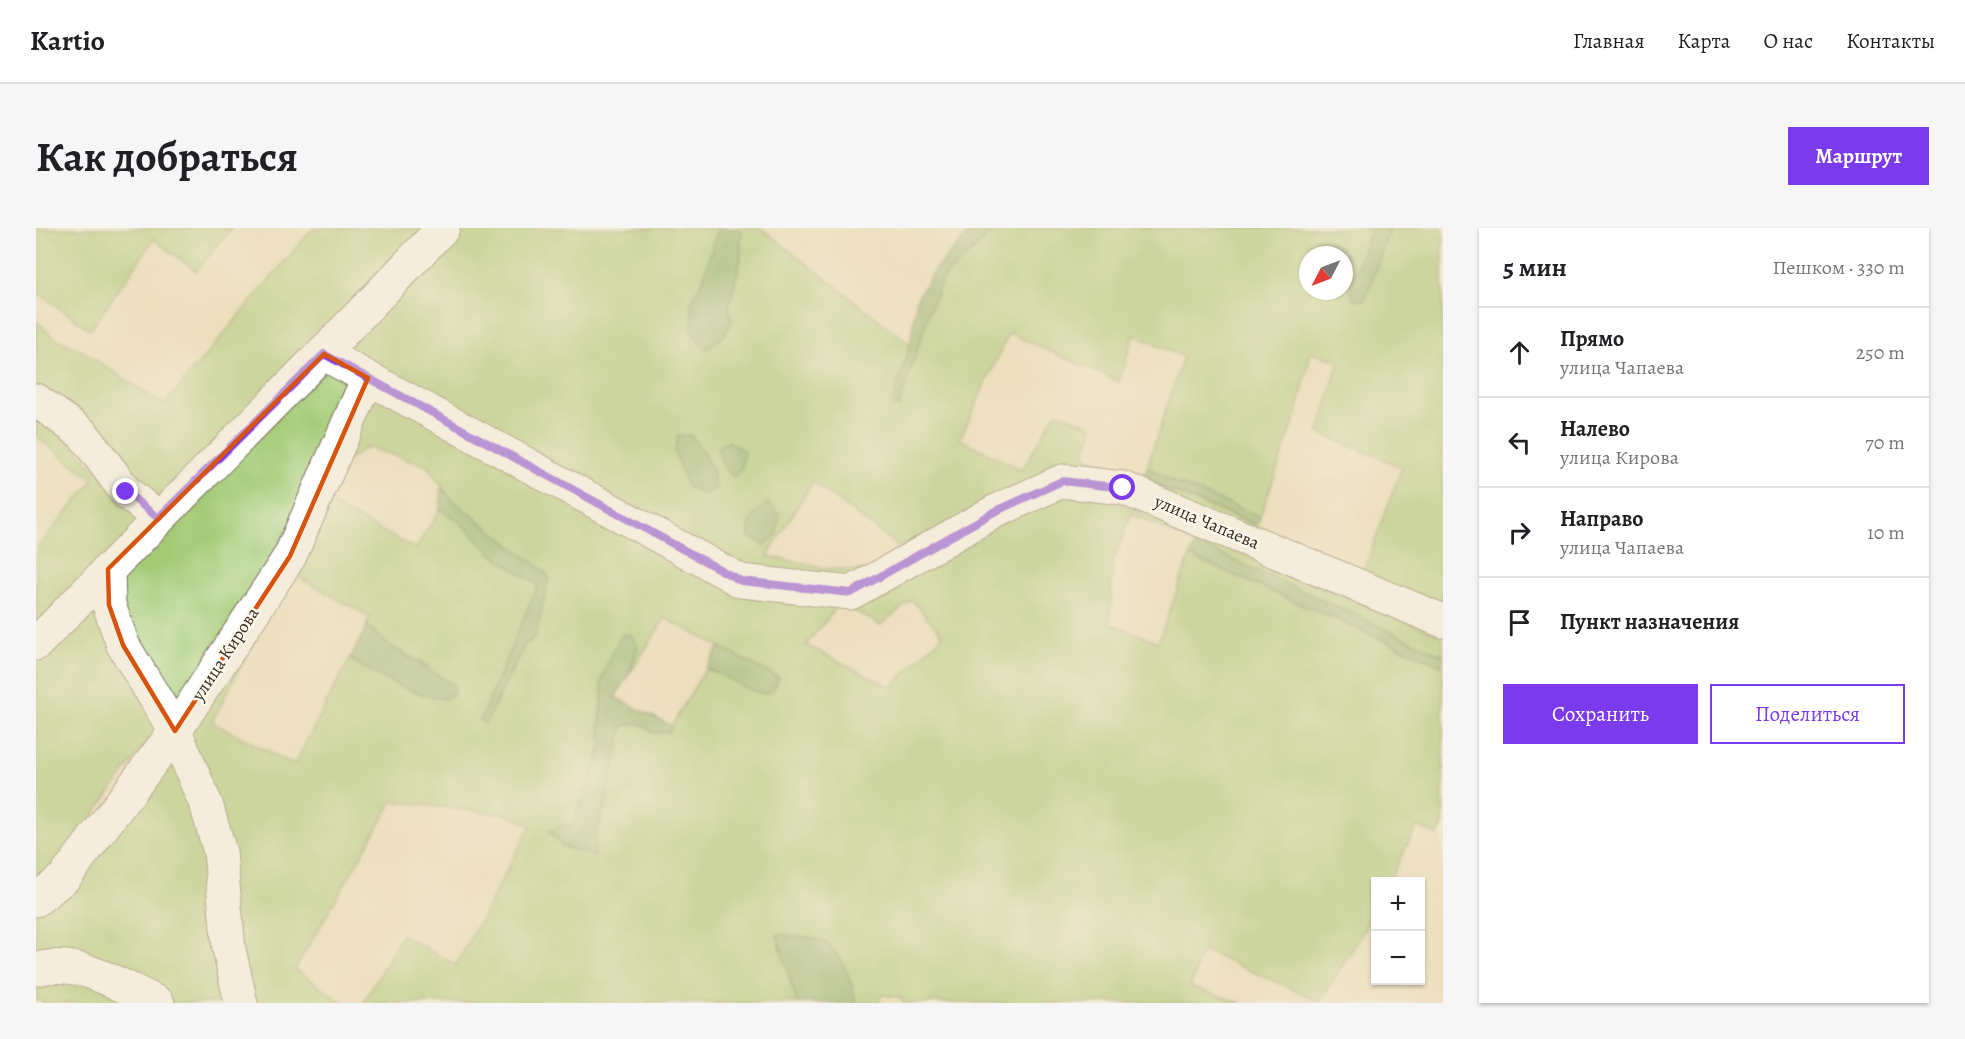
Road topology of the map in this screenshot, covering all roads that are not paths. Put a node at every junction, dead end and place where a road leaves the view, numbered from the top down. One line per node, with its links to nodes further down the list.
1 (443, 228): 2 (street)
2 (324, 354): 3 (street, улица Чапаева); 5 (street)
3 (368, 378): 7 (street, улица Чапаева); 9 (street, улица Кирова)
4 (36, 400): 5 (street)
5 (158, 518): 6 (street)
6 (108, 570): 8 (street); 9 (street)
7 (1443, 621)
8 (36, 644)
9 (175, 731): 10 (street, улица Кирова); 13 (street)
10 (36, 900)
11 (36, 969): 12 (street)
12 (158, 1003)
13 (241, 1003)

